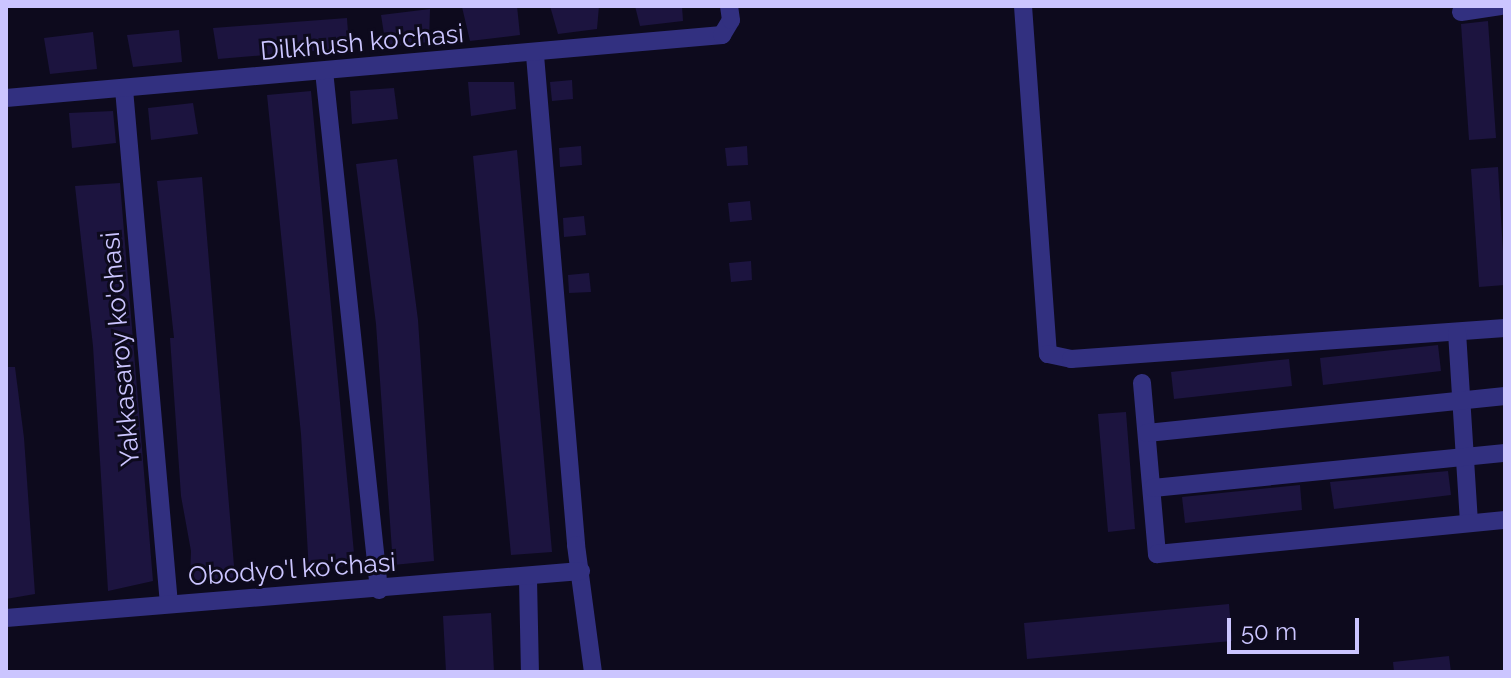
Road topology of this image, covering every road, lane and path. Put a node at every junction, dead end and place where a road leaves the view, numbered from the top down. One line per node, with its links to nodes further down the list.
1 (729, 6): 5 (street, Dilkhush ko'chasi)
2 (1023, 6): 10 (street)
3 (1501, 6): 4 (street)
4 (1461, 12)
5 (535, 55): 6 (street, Dilkhush ko'chasi); 20 (street)
6 (324, 71): 7 (street, Dilkhush ko'chasi); 22 (street)
7 (124, 89): 8 (street, Dilkhush ko'chasi); 23 (street, Yakkasaroy ko'chasi)
8 (6, 98)
9 (1505, 328): 10 (street)
10 (1457, 332): 13 (street)
11 (1142, 383): 14 (street)
12 (1505, 396): 13 (street)
13 (1463, 401): 14 (street); 16 (street)
14 (1147, 433): 17 (street)
15 (1505, 453): 16 (street)
16 (1467, 457): 17 (street); 19 (street)
17 (1153, 488): 19 (street)
18 (1505, 520): 19 (street)
19 (1469, 522)
20 (581, 571): 21 (street, Obodyo'l ko'chasi); 26 (street)
21 (528, 579): 22 (street, Obodyo'l ko'chasi); 25 (street)
22 (379, 590): 23 (street, Obodyo'l ko'chasi)
23 (169, 604): 24 (street, Obodyo'l ko'chasi)
24 (6, 618)
25 (530, 672)
26 (593, 672)

